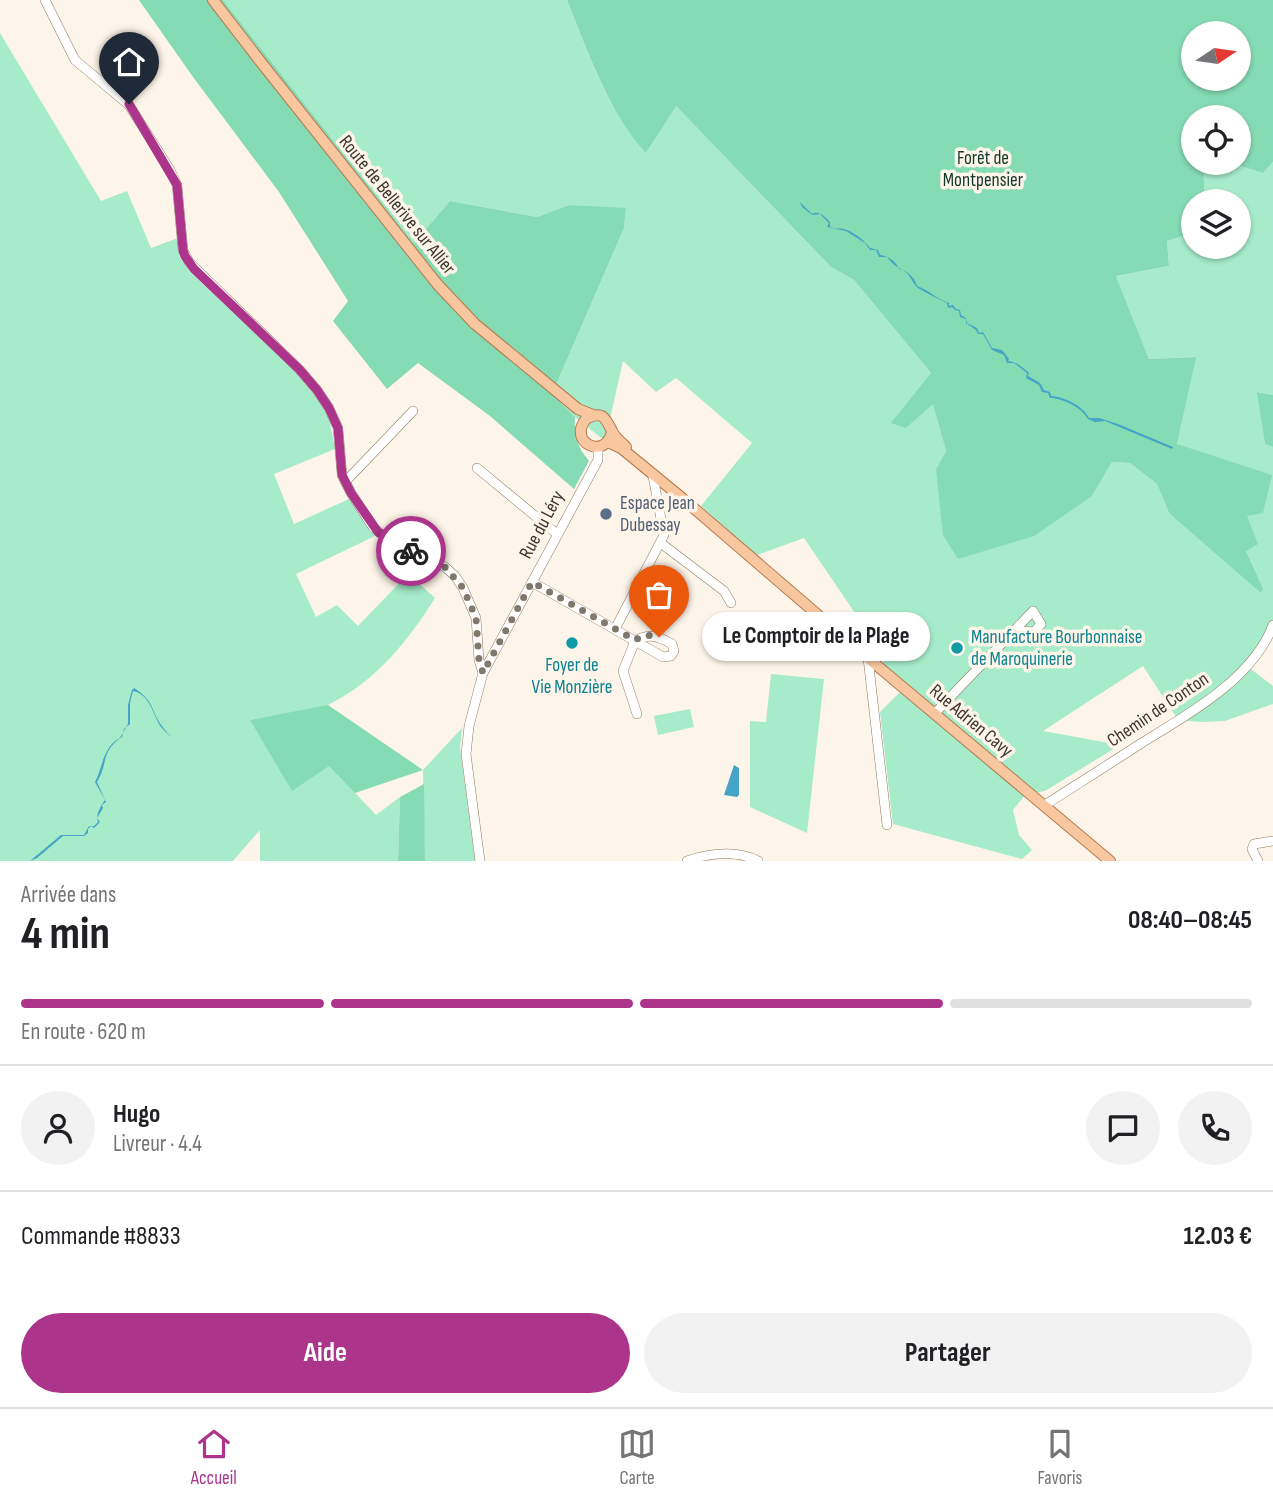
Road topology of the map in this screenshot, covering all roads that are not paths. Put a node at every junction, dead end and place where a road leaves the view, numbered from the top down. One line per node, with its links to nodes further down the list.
1 (45, 0): 7 (street)
2 (214, 0): 4 (main road, Route de Bellerive sur Allier)
3 (413, 411): 7 (street)
4 (588, 418): 5 (main road); 5 (main road)
5 (606, 440): 8 (main road, Rue Adrien Cavy); 9 (main road, Rue Adrien Cavy); 10 (street, Rue du Léry)
6 (477, 468): 10 (street)
7 (345, 482): 18 (street)
8 (661, 490): 9 (main road, Rue Adrien Cavy); 11 (street)
9 (682, 498): 17 (main road, Rue Adrien Cavy)
10 (557, 534): 12 (street, Rue du Léry)
11 (662, 544): 13 (street); 15 (street)
12 (532, 582): 15 (street); 18 (street, Rue du Léry)
13 (731, 603)
14 (1273, 625): 21 (street, Chemin de Conton)
15 (615, 629): 20 (street)
16 (1014, 631): 19 (street)
17 (868, 658): 19 (main road, Rue Adrien Cavy); 22 (street)
18 (483, 673): 24 (street, Rue du Léry)
19 (935, 713): 21 (main road, Rue Adrien Cavy)
20 (637, 714)
21 (1045, 805): 27 (main road, Rue Adrien Cavy)
22 (887, 825)
23 (1273, 841): 28 (street)
24 (480, 861)
25 (687, 861): 26 (street)
26 (758, 861)
27 (1110, 861)
28 (1258, 861)

